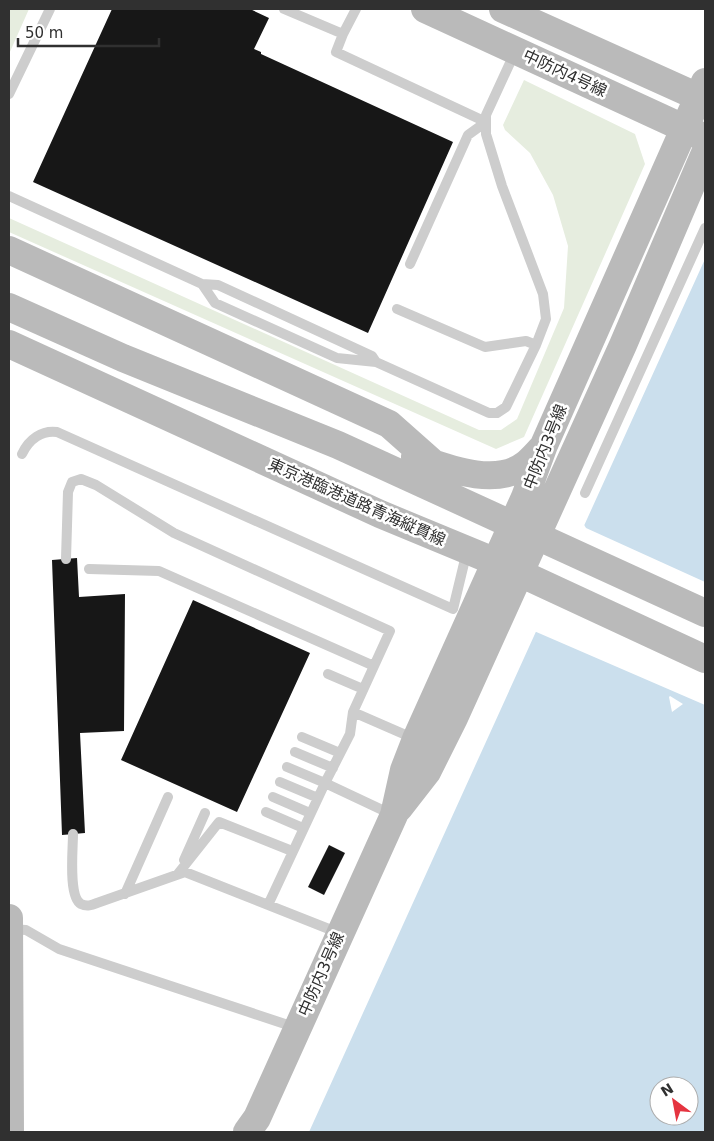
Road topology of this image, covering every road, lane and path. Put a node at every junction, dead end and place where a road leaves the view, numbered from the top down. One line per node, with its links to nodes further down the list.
1 (50, 9): 9 (lane)
2 (284, 9): 6 (lane)
3 (356, 9): 6 (lane)
4 (425, 9): 7 (street, 中防内4号線)
5 (510, 10): 8 (street, 中防内4号線)
6 (344, 34): 10 (lane)
7 (515, 50): 10 (lane); 11 (street, 中防内4号線)
8 (703, 93): 11 (street, 中防内3号線)
9 (9, 94)
10 (486, 122): 16 (lane); 21 (lane)
11 (695, 133): 24 (street, 中防内3号線)
12 (705, 153): 29 (street, 中防内3号線)
13 (9, 196): 17 (lane)
14 (705, 228): 27 (lane)
15 (9, 250): 26 (street)
16 (410, 264)
17 (202, 284): 22 (lane); 22 (lane)
18 (9, 307): 23 (street)
19 (397, 309): 21 (lane)
20 (9, 344): 30 (street, 東京港臨港道路青海縦貫線)
21 (536, 345): 22 (lane)
22 (376, 362)
23 (338, 445): 26 (street); 28 (street)
24 (544, 445): 26 (street); 28 (street, 中防内3号線)
25 (22, 454): 30 (lane)
26 (433, 463)
27 (585, 493)
28 (512, 525): 29 (street); 32 (street, 中防内3号線)
29 (537, 535): 32 (street, 中防内3号線); 34 (street)
30 (468, 550): 32 (street, 東京港臨港道路青海縦貫線)
31 (66, 559): 36 (lane)
32 (508, 568): 35 (street, 東京港臨港道路青海縦貫線); 41 (street, 中防内3号線); 54 (street, 中防内3号線)
33 (90, 569): 36 (lane)
34 (705, 613)
35 (705, 659)
36 (374, 666): 38 (lane)
37 (328, 674): 38 (lane)
38 (363, 689): 39 (lane)
39 (353, 712): 41 (lane); 43 (lane)
40 (302, 737): 43 (lane)
41 (416, 739): 54 (street, 中防内3号線)
42 (295, 752): 45 (lane)
43 (340, 753): 45 (lane)
44 (288, 767): 47 (lane)
45 (333, 768): 47 (lane)
46 (280, 782): 50 (lane)
47 (325, 784): 50 (lane); 54 (lane)
48 (168, 797): 59 (lane)
49 (273, 797): 53 (lane)
50 (318, 798): 53 (lane)
51 (266, 812): 55 (lane)
52 (204, 813): 58 (lane)
53 (310, 814): 55 (lane)
54 (394, 815): 63 (street, 中防内3号線)
55 (303, 828): 57 (lane)
56 (72, 834): 59 (lane)
57 (292, 851): 58 (lane); 60 (lane)
58 (177, 875): 59 (lane); 60 (lane)
59 (125, 894)
60 (268, 905): 63 (lane)
61 (9, 918): 62 (street)
62 (9, 929): 64 (street); 65 (lane)
63 (339, 933): 65 (street, 中防内3号線)
64 (9, 999): 66 (street)
65 (297, 1028): 67 (street, 中防内3号線)
66 (10, 1132)
67 (247, 1132)

